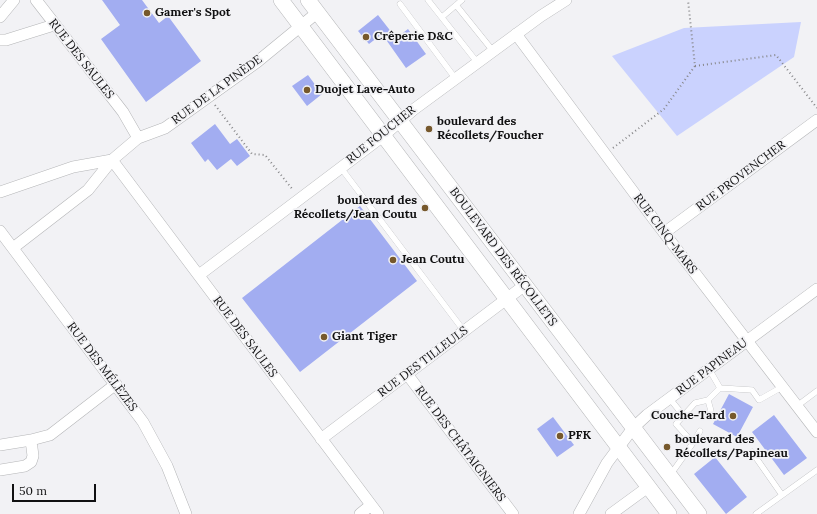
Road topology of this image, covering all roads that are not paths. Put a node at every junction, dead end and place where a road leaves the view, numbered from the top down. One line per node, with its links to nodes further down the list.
1 (14, 0): 11 (street)
2 (36, 0): 13 (street, RUE DES SAULES)
3 (281, 0): 14 (main road, BOULEVARD DES RÉCOLLETS)
4 (308, 0): 10 (main road, BOULEVARD DES RÉCOLLETS)
5 (428, 0): 12 (lane)
6 (462, 0): 9 (lane)
7 (566, 0): 15 (street, RUE FOUCHER)
8 (400, 4): 19 (lane)
9 (456, 5): 12 (lane); 17 (lane)
10 (318, 12): 14 (street, RUE DE LA PINÈDE); 21 (main road, BOULEVARD DES RÉCOLLETS)
11 (0, 17)
12 (442, 17): 18 (lane)
13 (54, 25): 16 (street); 23 (street, RUE DES SAULES)
14 (301, 26): 22 (main road, BOULEVARD DES RÉCOLLETS); 23 (street, RUE DE LA PINÈDE)
15 (516, 34): 17 (street, RUE FOUCHER); 28 (street, RUE CINQ-MARS)
16 (0, 40)
17 (493, 51): 18 (street, RUE FOUCHER)
18 (477, 62): 19 (street, RUE FOUCHER)
19 (456, 78): 21 (street, RUE FOUCHER)
20 (817, 120): 28 (street, RUE PROVENCHER)
21 (400, 121): 22 (street, RUE FOUCHER); 31 (main road, BOULEVARD DES RÉCOLLETS)
22 (383, 136): 25 (street, RUE FOUCHER); 33 (main road, BOULEVARD DES RÉCOLLETS)
23 (138, 138): 24 (street, RUE DE LA PINÈDE)
24 (112, 160): 26 (street); 29 (street, RUE DE LA PINÈDE); 30 (street, RUE DES SAULES)
25 (341, 168): 30 (street, RUE FOUCHER); 34 (lane)
26 (0, 192)
27 (0, 231): 29 (street, RUE DES MÉLÈZES)
28 (664, 233): 35 (street, RUE CINQ-MARS)
29 (13, 248): 38 (street, RUE DES MÉLÈZES)
30 (199, 275): 50 (street, RUE DES SAULES)
31 (525, 285): 33 (street, RUE DES TILLEULS); 47 (main road, BOULEVARD DES RÉCOLLETS)
32 (817, 289): 35 (street, RUE PAPINEAU)
33 (506, 299): 34 (street, RUE DES TILLEULS); 54 (main road, BOULEVARD DES RÉCOLLETS)
34 (464, 331): 37 (street, RUE DES TILLEULS)
35 (747, 341): 36 (street, RUE PAPINEAU); 39 (street, RUE CINQ-MARS)
36 (709, 369): 40 (lane); 42 (street, RUE PAPINEAU)
37 (407, 374): 50 (street, RUE DES TILLEULS); 64 (street, RUE DES CHÂTAIGNIERS)
38 (116, 384): 51 (street); 62 (street, RUE DES MÉLÈZES)
39 (782, 387): 40 (lane); 44 (street, RUE CINQ-MARS)
40 (720, 388): 43 (lane)
41 (817, 391): 44 (lane)
42 (670, 398): 45 (lane); 47 (street, RUE PAPINEAU)
43 (708, 400): 45 (lane); 46 (lane)
44 (797, 406): 49 (street, RUE CINQ-MARS)
45 (683, 415): 52 (lane)
46 (707, 416)
47 (633, 428): 54 (street, RUE PAPINEAU); 58 (main road, BOULEVARD DES RÉCOLLETS)
48 (700, 431): 52 (lane)
49 (817, 432)
50 (321, 439): 61 (street, RUE DES SAULES)
51 (31, 440): 53 (street); 56 (street)
52 (693, 444): 58 (lane)
53 (0, 445)
54 (618, 447): 59 (main road, BOULEVARD DES RÉCOLLETS); 65 (street, RUE PAPINEAU)
55 (752, 452): 60 (lane)
56 (0, 470)
57 (817, 470): 60 (lane)
58 (669, 475): 68 (main road, BOULEVARD DES RÉCOLLETS)
59 (648, 487): 66 (street); 67 (main road, BOULEVARD DES RÉCOLLETS)
60 (782, 495): 69 (lane)
61 (375, 510): 63 (street)
62 (186, 514)
63 (360, 514)
64 (513, 514)
65 (579, 514)
66 (611, 514)
67 (669, 514)
68 (699, 514)
69 (756, 514)

